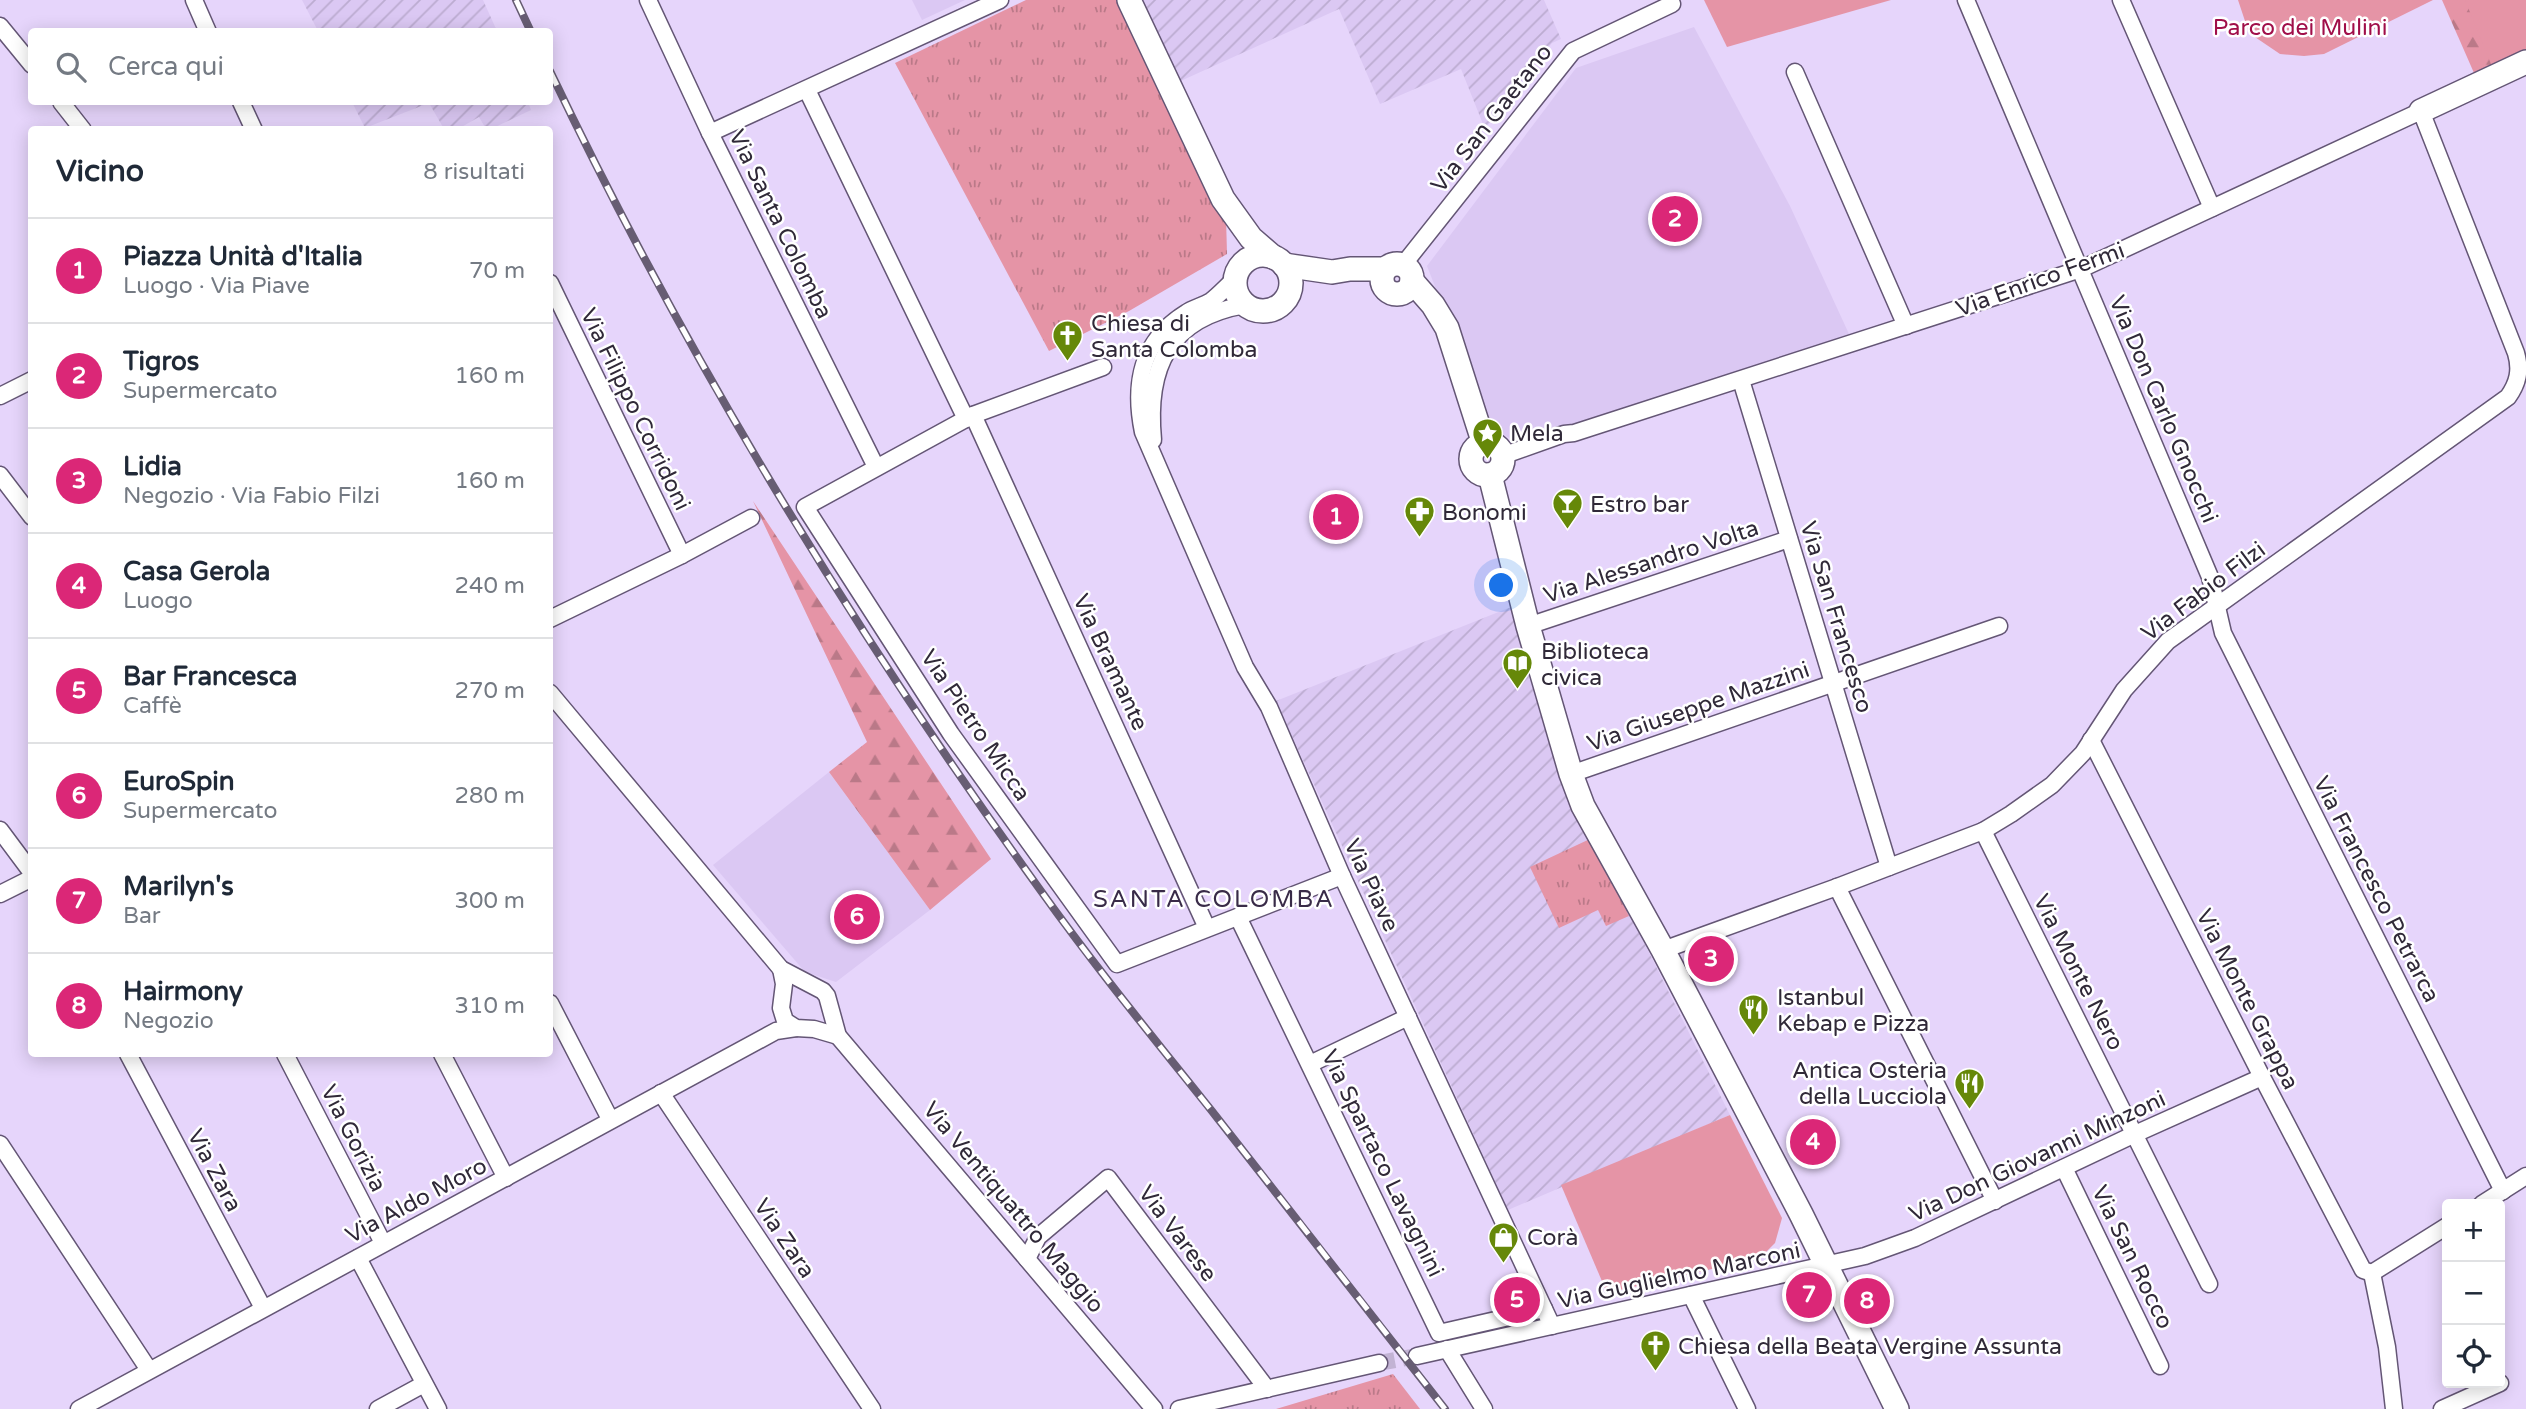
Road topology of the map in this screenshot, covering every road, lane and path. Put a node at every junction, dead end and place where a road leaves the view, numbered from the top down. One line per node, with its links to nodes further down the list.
1 (194, 0): 9 (street)
2 (648, 0): 19 (street, Via Santa Colomba)
3 (1000, 0): 13 (street)
4 (1129, 0): 21 (street)
5 (1966, 0): 23 (street, Via Don Carlo Gnocchi)
6 (2120, 0): 20 (street)
7 (1672, 4): 26 (street, Via San Gaetano)
8 (0, 26): 10 (street)
9 (206, 28)
10 (28, 60)
11 (2526, 62): 16 (street, Via Enrico Fermi)
12 (1795, 72): 30 (street)
13 (807, 90): 19 (street); 35 (street, Via Bramante)
14 (63, 105): 17 (street)
15 (242, 105): 18 (street)
16 (2421, 111): 20 (street, Via Enrico Fermi); 44 (street, Via Fabio Filzi)
17 (80, 126)
18 (252, 126)
19 (710, 133): 38 (street, Via Santa Colomba)
20 (2212, 208): 23 (street, Via Enrico Fermi)
21 (1231, 210): 22 (street); 25 (street)
22 (1279, 261): 24 (street); 25 (street); 28 (street)
23 (2079, 270): 30 (street, Via Enrico Fermi); 44 (street, Via Don Carlo Gnocchi)
24 (1332, 272): 26 (street); 28 (street)
25 (1237, 274): 29 (street); 37 (street, Via Piave)
26 (1396, 279): 36 (street)
27 (553, 289): 43 (street, Via Filippo Corridoni)
28 (1290, 292): 29 (street)
29 (1245, 305): 37 (street, Via Piave)
30 (1906, 326): 32 (street, Via Enrico Fermi)
31 (1103, 367): 35 (street)
32 (1741, 380): 36 (street, Via Enrico Fermi); 42 (street, Via San Francesco)
33 (28, 382): 34 (street)
34 (0, 396)
35 (969, 417): 38 (street); 61 (street, Via Bramante)
36 (1492, 458): 46 (street)
37 (1154, 460): 56 (street, Via Piave)
38 (876, 467): 61 (street, Via Pietro Micca)
39 (0, 475): 40 (street)
40 (28, 512)
41 (751, 518): 43 (street)
42 (1789, 539): 46 (street, Via Alessandro Volta); 48 (street, Via San Francesco)
43 (682, 555): 45 (street)
44 (2216, 605): 50 (street, Via Fabio Filzi); 86 (street, Via Francesco Petrarca)
45 (553, 618)
46 (1528, 626): 51 (street)
47 (1999, 626): 48 (street, Via Giuseppe Mazzini)
48 (1833, 684): 51 (street, Via Giuseppe Mazzini); 54 (street, Via San Francesco)
49 (553, 697): 63 (street)
50 (2091, 740): 53 (street, Via Fabio Filzi); 78 (street, Via Monte Grappa)
51 (1571, 774): 62 (street)
52 (0, 830): 55 (street)
53 (1983, 831): 54 (street, Via Fabio Filzi); 81 (street, Via Monte Nero)
54 (1889, 867): 58 (street, Via Fabio Filzi)
55 (28, 869)
56 (1342, 876): 60 (street); 69 (street, Via Piave)
57 (28, 877): 59 (street)
58 (1837, 887): 62 (street, Via Fabio Filzi); 88 (street)
59 (0, 894)
60 (1238, 916): 61 (street); 77 (street, Via Spartaco Lavagnini)
61 (1207, 929)
62 (1663, 950): 95 (street)
63 (781, 969): 64 (street); 65 (street)
64 (812, 983): 65 (street); 67 (street, Via Ventiquattro Maggio)
65 (783, 995): 68 (street)
66 (553, 1009): 80 (street)
67 (829, 1009): 71 (street); 73 (street, Via Ventiquattro Maggio)
68 (782, 1015): 70 (street); 72 (street)
69 (1408, 1017): 77 (street); 100 (street, Via Piave)
70 (796, 1028): 71 (street); 72 (street, Via Aldo Moro)
71 (814, 1029): 73 (street)
72 (776, 1031): 79 (street, Via Aldo Moro)
73 (838, 1036): 92 (street, Via Ventiquattro Maggio)
74 (130, 1057): 99 (street, Via Zara)
75 (287, 1057): 91 (street, Via Gorizia)
76 (444, 1057): 85 (street)
77 (1310, 1064): 100 (street, Via Spartaco Lavagnini)
78 (2262, 1077): 81 (street, Via Don Giovanni Minzoni); 96 (street, Via Monte Grappa)
79 (661, 1093): 80 (street, Via Aldo Moro); 113 (street, Via Zara)
80 (610, 1119): 85 (street, Via Aldo Moro)
81 (2135, 1134): 83 (street, Via Don Giovanni Minzoni); 97 (street, Via Monte Nero)
82 (0, 1144): 106 (street)
83 (2064, 1168): 88 (street, Via Don Giovanni Minzoni); 105 (street, Via San Rocco)
84 (2526, 1176): 86 (street)
85 (506, 1178): 91 (street, Via Aldo Moro)
86 (2503, 1191): 87 (street)
87 (2490, 1199)
88 (1995, 1201): 95 (street, Via Don Giovanni Minzoni)
89 (2442, 1229): 96 (street)
90 (1038, 1237): 92 (street, Via Varese); 94 (street, Via Varese); 109 (street, Via Varese)
91 (383, 1243): 93 (street, Via Aldo Moro)
92 (1014, 1243): 94 (street, Via Ventiquattro Maggio)
93 (358, 1258): 99 (street, Via Aldo Moro); 107 (street)
94 (1027, 1259): 114 (street, Via Ventiquattro Maggio)
95 (1828, 1266): 98 (street, Via Guglielmo Marconi); 118 (street)
96 (2372, 1273): 119 (street)
97 (2209, 1284)
98 (1691, 1296): 101 (street, Via Guglielmo Marconi); 117 (street)
99 (263, 1308): 106 (street, Via Aldo Moro)
100 (1544, 1309): 101 (street, Via Piave)
101 (1552, 1326): 102 (street, Via Guglielmo Marconi)
102 (1447, 1349): 103 (street, Via Guglielmo Marconi); 116 (street)
103 (1417, 1356)
104 (1379, 1363): 109 (street)
105 (2160, 1366)
106 (149, 1370): 110 (street, Via Aldo Moro)
107 (424, 1384): 111 (street); 112 (street)
108 (2491, 1388): 120 (street)
109 (1267, 1389): 115 (street)
110 (88, 1407)
111 (378, 1409)
112 (438, 1409)
113 (872, 1409)
114 (1154, 1409)
115 (1179, 1409)
116 (1485, 1409)
117 (1747, 1409)
118 (1897, 1409)
119 (2393, 1409)
120 (2442, 1409)

